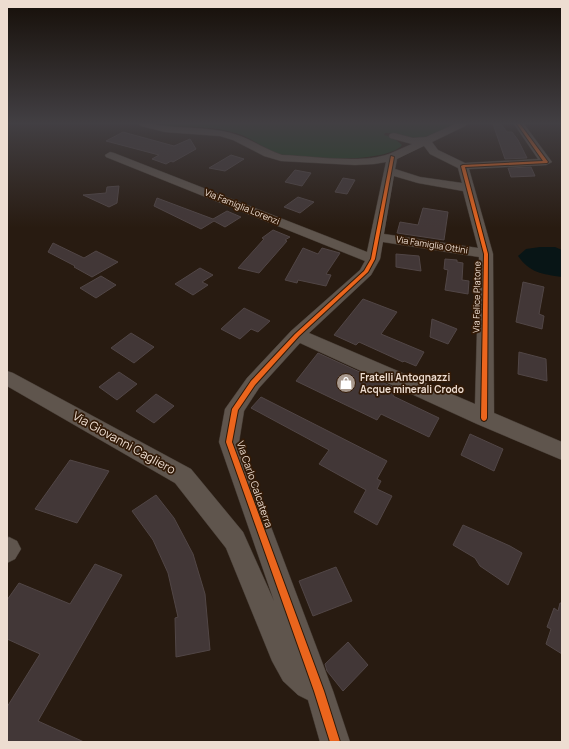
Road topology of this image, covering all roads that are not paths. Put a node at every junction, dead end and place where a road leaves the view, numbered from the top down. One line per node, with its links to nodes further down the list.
1 (120, 159): 13 (street, Via Famiglia Lorenzi)
2 (299, 159): 7 (street)
3 (383, 159): 7 (street)
4 (392, 159): 9 (street, Via Carlo Calcaterra)
5 (448, 159): 8 (street)
6 (544, 159): 8 (street)
7 (355, 162): 9 (street)
8 (463, 166): 10 (street, Via Felice Platone)
9 (388, 174): 10 (street); 11 (street, Via Carlo Calcaterra)
10 (469, 188): 12 (street, Via Felice Platone)
11 (378, 237): 12 (street, Via Famiglia Ottini); 13 (street, Via Carlo Calcaterra)
12 (486, 254): 16 (street, Via Felice Platone)
13 (373, 259): 14 (street, Via Carlo Calcaterra)
14 (297, 335): 16 (street); 18 (street, Via Carlo Calcaterra)
15 (11, 380): 18 (street, Via Giovanni Cagliero)
16 (484, 418): 17 (street)
17 (562, 451)
18 (319, 691): 19 (street, Via Carlo Calcaterra)
19 (335, 742)

